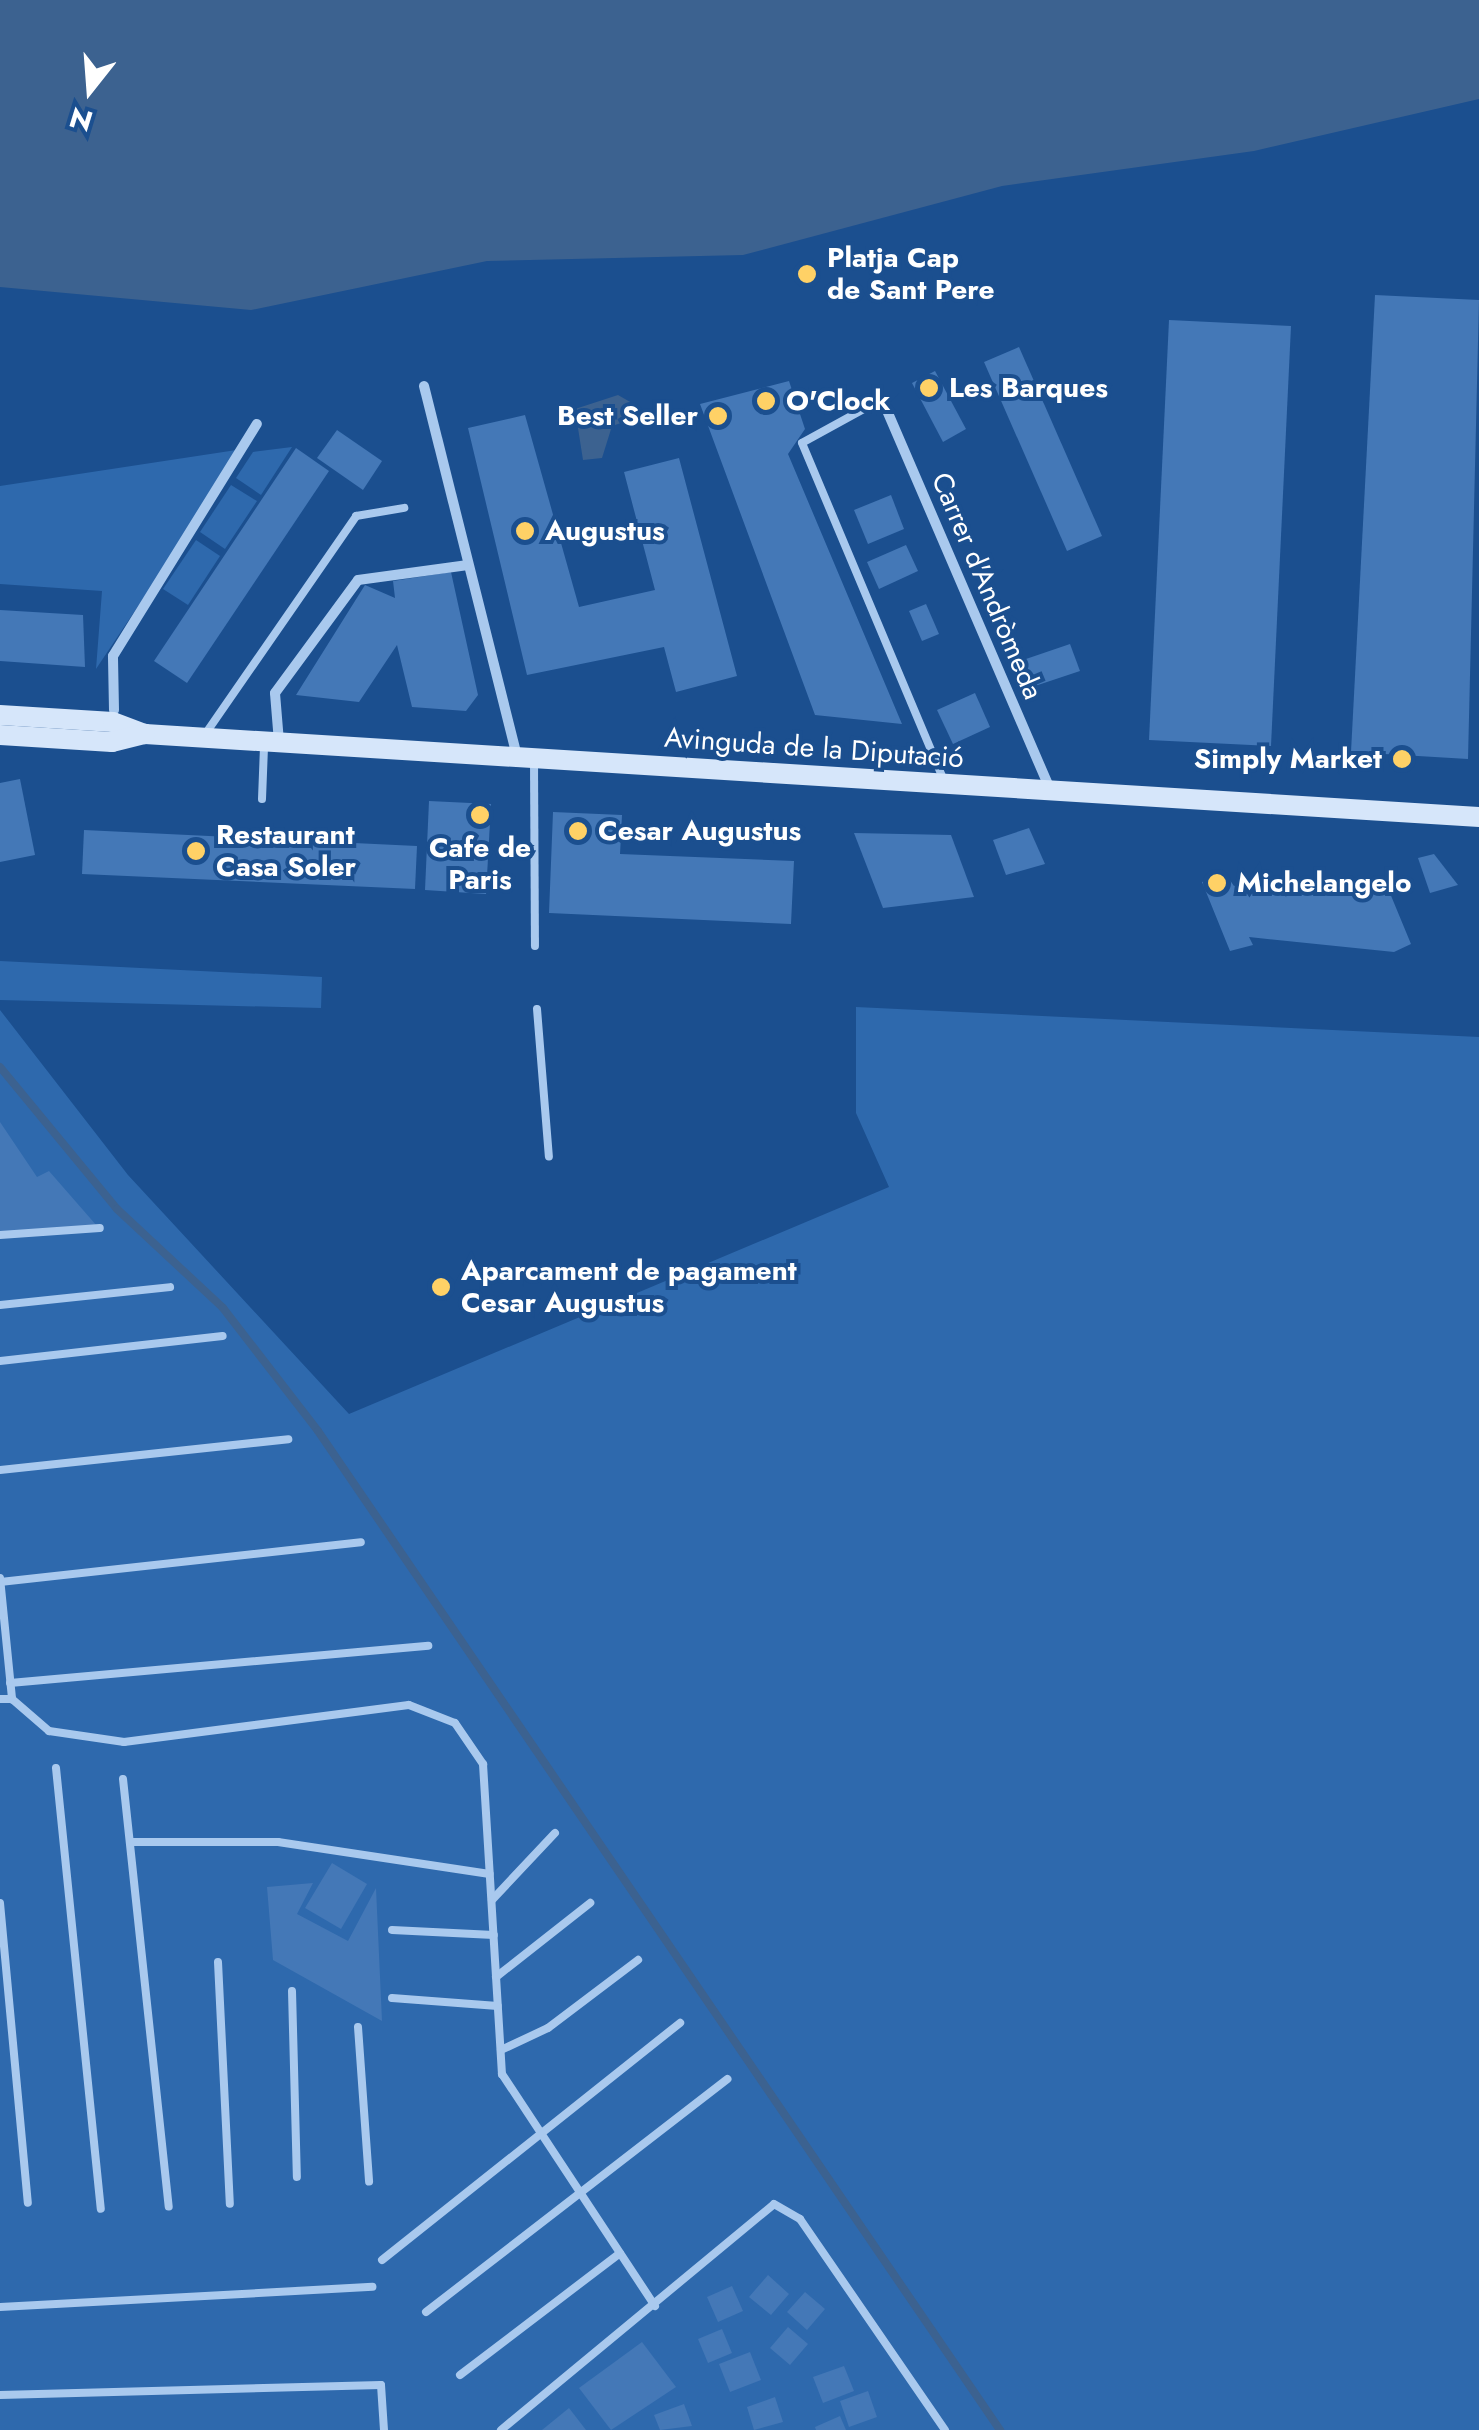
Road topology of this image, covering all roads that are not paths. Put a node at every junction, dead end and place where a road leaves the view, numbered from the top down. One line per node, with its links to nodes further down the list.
1 (424, 386): 5 (street)
2 (882, 399): 13 (lane); 14 (street, Carrer d'Andròmeda)
3 (258, 424): 6 (street)
4 (404, 508): 10 (lane)
5 (468, 565): 11 (street); 12 (street)
6 (114, 710)
7 (0, 716): 8 (street)
8 (145, 734): 9 (street); 10 (street, Avinguda de la Diputació)
9 (0, 735)
10 (204, 737): 11 (street, Avinguda de la Diputació)
11 (272, 742): 12 (street, Avinguda de la Diputació); 15 (lane)
12 (525, 757): 13 (street, Avinguda de la Diputació); 17 (lane)
13 (944, 784): 14 (street, Avinguda de la Diputació)
14 (1050, 790): 16 (street, Avinguda de la Diputació)
15 (262, 799)
16 (1479, 817)
17 (535, 946)
18 (537, 1009): 19 (lane)
19 (550, 1157)
20 (100, 1228): 21 (lane)
21 (0, 1234)
22 (170, 1287): 23 (lane)
23 (0, 1304)
24 (223, 1336): 25 (lane)
25 (0, 1361)
26 (288, 1439): 27 (lane)
27 (0, 1470)
28 (361, 1542): 29 (lane)
29 (0, 1580): 31 (lane)
30 (428, 1646): 31 (lane)
31 (10, 1683): 33 (lane)
32 (0, 1699): 33 (lane)
33 (12, 1699): 38 (lane)
34 (56, 1768): 61 (lane)
35 (123, 1778): 37 (lane)
36 (555, 1833): 39 (lane)
37 (132, 1842): 38 (lane); 60 (lane)
38 (490, 1874): 39 (lane)
39 (492, 1900): 43 (lane)
40 (0, 1903): 58 (lane)
41 (590, 1903): 46 (lane)
42 (392, 1930): 43 (lane)
43 (494, 1935): 46 (lane)
44 (638, 1960): 52 (lane)
45 (218, 1962): 59 (lane)
46 (496, 1978): 49 (lane)
47 (292, 1990): 55 (lane)
48 (392, 1998): 49 (lane)
49 (498, 2006): 52 (lane)
50 (680, 2023): 54 (lane)
51 (358, 2026): 56 (lane)
52 (501, 2050): 54 (lane)
53 (728, 2079): 57 (lane)
54 (540, 2130): 57 (lane); 63 (lane)
55 (297, 2177)
56 (369, 2182)
57 (577, 2187): 62 (lane); 67 (lane)
58 (28, 2203)
59 (230, 2204)
60 (169, 2207)
61 (101, 2209)
62 (620, 2253): 65 (lane); 68 (lane)
63 (382, 2260)
64 (372, 2287): 66 (lane)
65 (655, 2306): 71 (lane); 72 (lane)
66 (0, 2307)
67 (426, 2312)
68 (460, 2375)
69 (0, 2395): 70 (lane)
70 (384, 2430)
71 (500, 2430)
72 (946, 2430)

